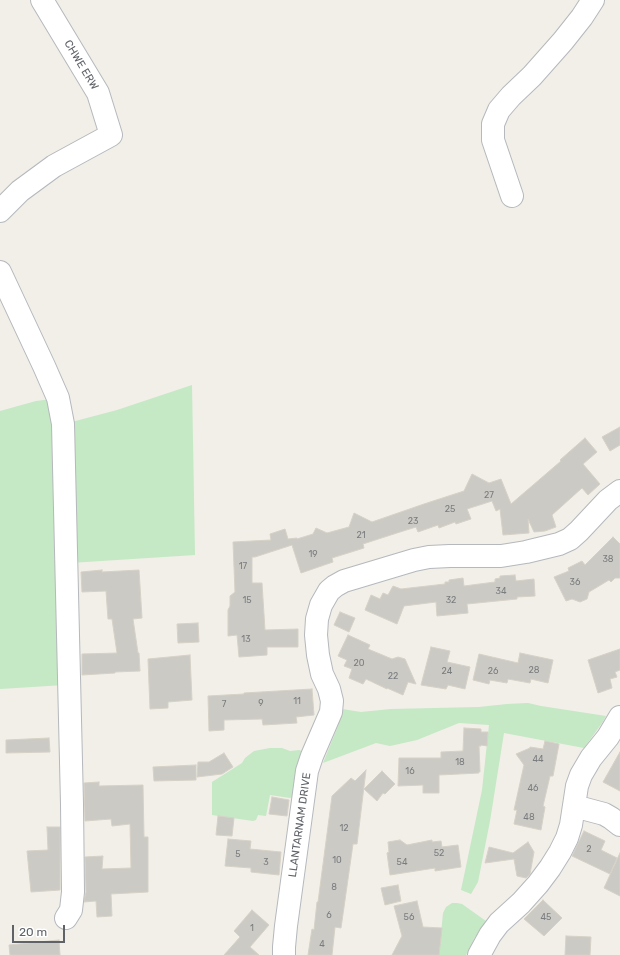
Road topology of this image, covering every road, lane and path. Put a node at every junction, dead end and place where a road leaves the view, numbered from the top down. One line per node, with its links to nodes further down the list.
1 (42, 0): 4 (street, CHWE ERW)
2 (593, 0): 3 (street)
3 (512, 196)
4 (0, 211)
5 (0, 272): 10 (street)
6 (620, 491): 11 (street, LLANTARNAM DRIVE)
7 (620, 717): 8 (street)
8 (574, 806): 9 (street); 12 (street)
9 (620, 825)
10 (66, 918)
11 (284, 955)
12 (479, 955)

